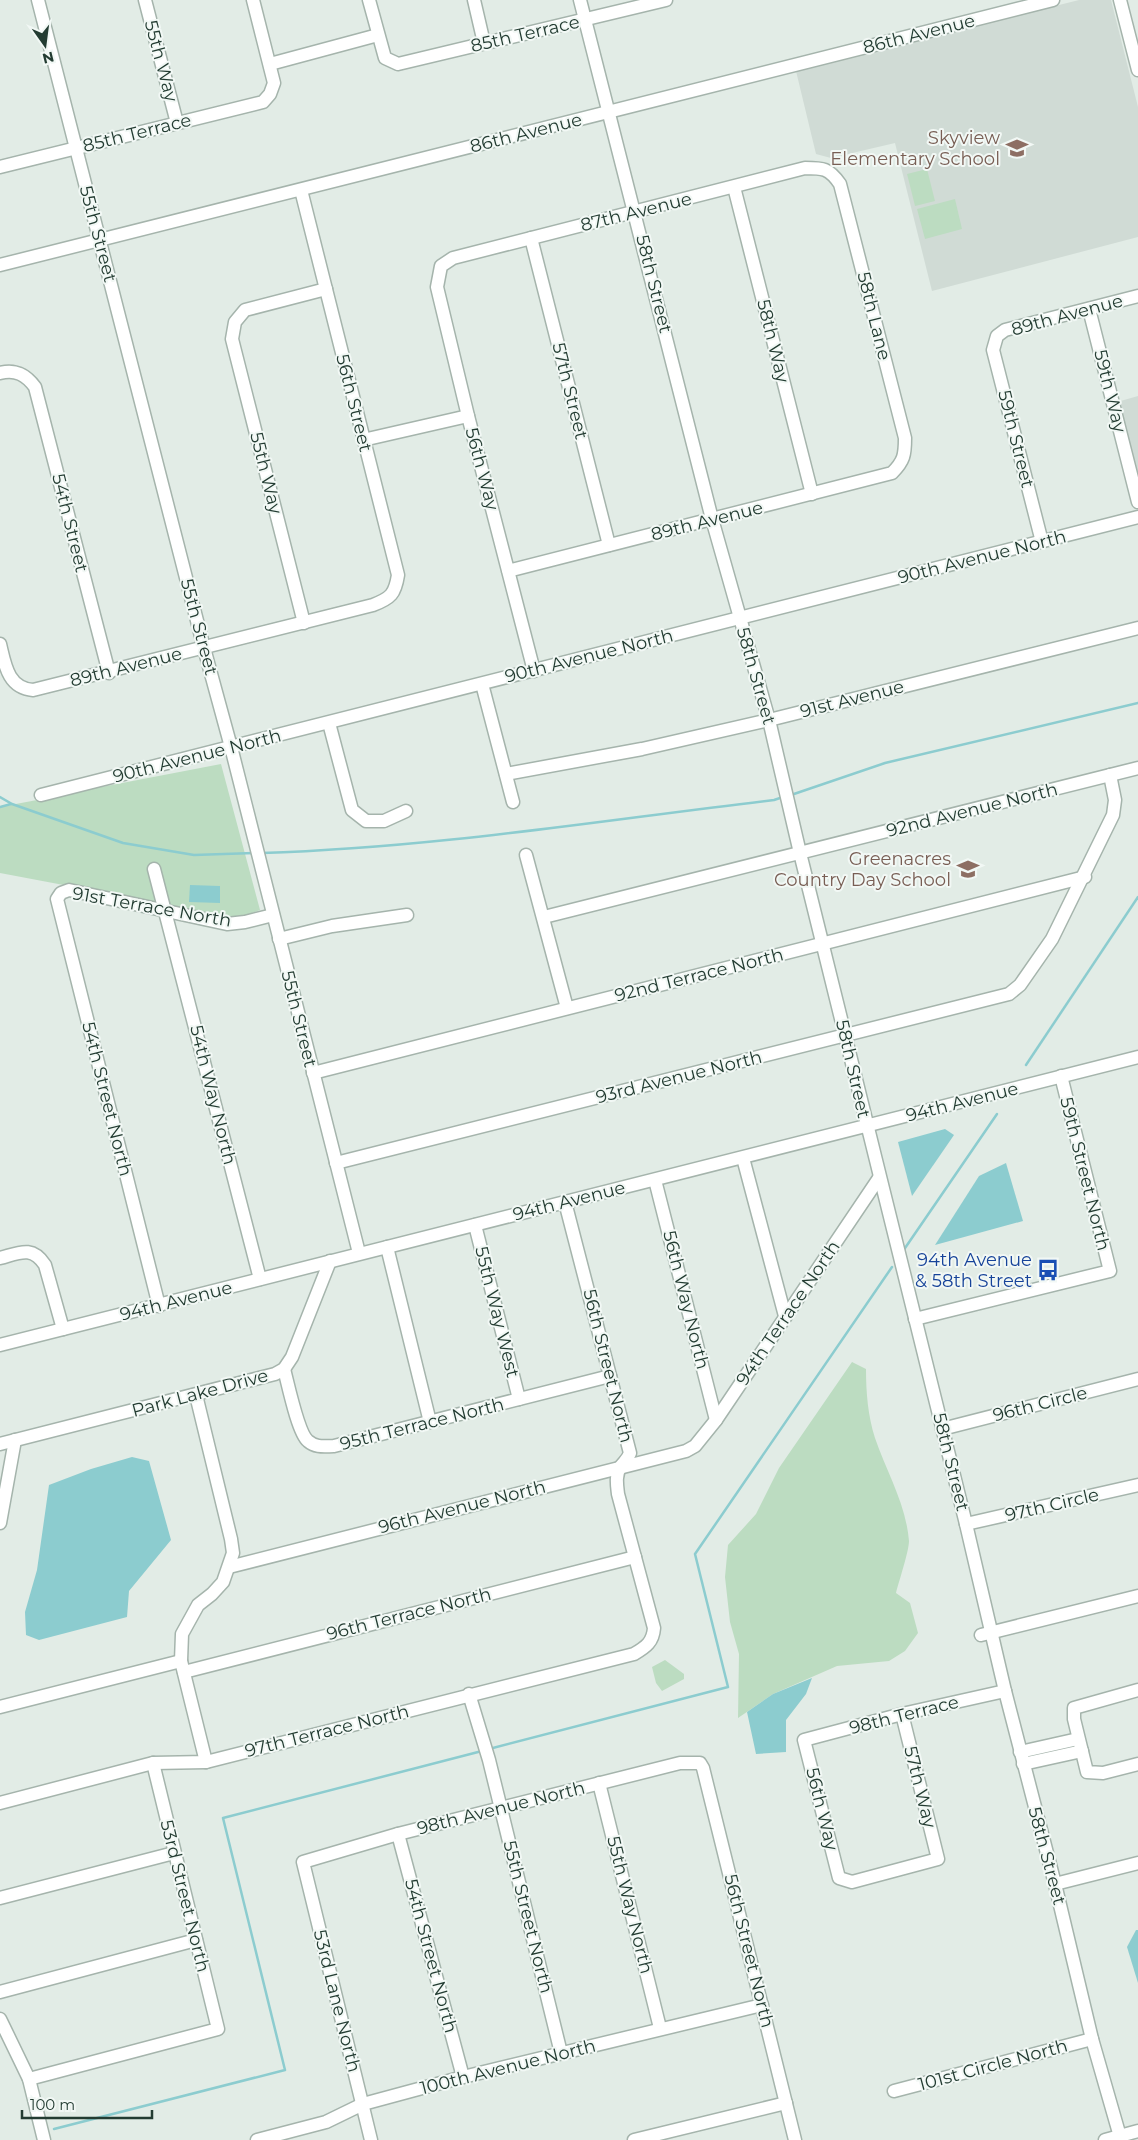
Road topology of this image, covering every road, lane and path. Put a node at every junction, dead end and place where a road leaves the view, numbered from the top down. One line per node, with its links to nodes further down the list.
1 (38, 0): 17 (street, 55th Street)
2 (145, 0): 16 (street, 55th Way)
3 (253, 0): 13 (street)
4 (369, 0): 11 (street)
5 (474, 0): 12 (street)
6 (580, 0): 10 (street, 58th Street)
7 (666, 0): 10 (street, 85th Terrace)
8 (1053, 0): 15 (street, 86th Avenue)
9 (1120, 0): 14 (street)
10 (586, 21): 12 (street, 85th Terrace); 15 (street, 58th Street)
11 (378, 35): 12 (street, 85th Terrace); 13 (street)
12 (484, 43)
13 (270, 64): 16 (street, 85th Terrace)
14 (1138, 70)
15 (609, 112): 21 (street, 86th Avenue); 22 (street, 58th Street)
16 (177, 123): 17 (street, 85th Terrace)
17 (75, 147): 18 (street, 85th Terrace); 24 (street, 55th Street)
18 (0, 167)
19 (832, 172): 20 (street, 87th Avenue); 34 (street, 58th Lane)
20 (734, 187): 22 (street, 87th Avenue); 35 (street, 58th Way)
21 (300, 190): 24 (street, 86th Avenue); 27 (street, 56th Street)
22 (636, 212): 23 (street, 87th Avenue); 38 (street, 58th Street)
23 (531, 238): 26 (street, 87th Avenue); 40 (street, 57th Street)
24 (100, 240): 25 (street, 86th Avenue); 47 (street, 55th Street)
25 (0, 266)
26 (442, 266): 32 (street, 56th Way)
27 (326, 289): 33 (street, 56th Street); 44 (street, 55th Way)
28 (1138, 296): 29 (street, 89th Avenue)
29 (1089, 309): 30 (street, 89th Avenue); 36 (street, 59th Way)
30 (997, 336): 39 (street, 59th Street)
31 (0, 372): 49 (street, 54th Street)
32 (468, 416): 33 (street); 41 (street, 56th Way)
33 (363, 440): 42 (street, 56th Street)
34 (902, 463): 35 (street, 89th Avenue)
35 (812, 494): 38 (street, 89th Avenue)
36 (1138, 502)
37 (1138, 517): 39 (street, 90th Avenue North)
38 (712, 519): 40 (street, 89th Avenue); 43 (street, 58th Street)
39 (1042, 542): 43 (street, 90th Avenue North)
40 (609, 545): 41 (street, 89th Avenue)
41 (508, 571): 48 (street, 56th Way)
42 (373, 605): 44 (street, 89th Avenue)
43 (740, 618): 48 (street, 90th Avenue North); 51 (street, 58th Street)
44 (304, 623): 47 (street, 89th Avenue)
45 (1138, 628): 51 (street, 91st Avenue)
46 (0, 644): 49 (street, 89th Avenue)
47 (204, 648): 49 (street, 89th Avenue); 53 (street, 55th Street)
48 (534, 670): 50 (street, 90th Avenue North)
49 (108, 672)
50 (482, 684): 52 (street, 90th Avenue North); 55 (street)
51 (769, 720): 55 (street, 91st Avenue); 60 (street, 58th Street)
52 (329, 722): 53 (street, 90th Avenue North); 59 (street)
53 (231, 747): 57 (street, 90th Avenue North); 66 (street, 55th Street)
54 (1138, 768): 56 (street, 92nd Avenue North)
55 (506, 774): 58 (street)
56 (1110, 775): 60 (street, 92nd Avenue North); 63 (street)
57 (41, 795)
58 (513, 802)
59 (406, 811)
60 (800, 853): 68 (street, 92nd Avenue North); 70 (street, 58th Street)
61 (526, 855): 68 (street)
62 (154, 869): 65 (street, 54th Way North)
63 (1085, 876): 70 (street, 92nd Terrace North); 72 (street, 93rd Avenue North)
64 (60, 893): 65 (street, 91st Terrace North); 88 (street, 54th Street North)
65 (166, 910): 66 (street, 91st Terrace North); 87 (street, 54th Way North)
66 (273, 915): 69 (street, 55th Street)
67 (407, 915): 69 (street)
68 (544, 918): 71 (street)
69 (279, 940): 74 (street, 55th Street)
70 (822, 944): 71 (street, 92nd Terrace North); 72 (street, 58th Street)
71 (567, 1008): 74 (street, 92nd Terrace North)
72 (845, 1035): 76 (street, 58th Street); 78 (street, 93rd Avenue North)
73 (1138, 1057): 75 (street, 94th Avenue)
74 (313, 1073): 78 (street, 55th Street)
75 (1061, 1076): 76 (street, 94th Avenue); 90 (street, 59th Street North)
76 (867, 1126): 77 (street, 94th Avenue); 79 (street, 58th Street)
77 (743, 1158): 80 (street, 94th Avenue); 89 (street)
78 (336, 1163): 84 (street, 55th Street)
79 (879, 1178): 89 (street, 94th Terrace North); 90 (street, 58th Street)
80 (656, 1180): 81 (street, 94th Avenue); 98 (street, 56th Way North)
81 (565, 1202): 82 (street, 94th Avenue); 94 (street, 56th Street North)
82 (475, 1225): 83 (street, 94th Avenue); 97 (street, 55th Way West)
83 (387, 1247): 84 (street, 94th Avenue); 99 (street)
84 (359, 1254): 86 (street, 94th Avenue)
85 (0, 1258): 91 (street)
86 (330, 1261): 87 (street, 94th Avenue); 93 (street, Park Lake Drive)
87 (260, 1279): 88 (street, 94th Avenue)
88 (159, 1306): 91 (street, 94th Avenue)
89 (785, 1316): 98 (street, 94th Terrace North)
90 (916, 1319): 100 (street, 58th Street)
91 (62, 1329): 92 (street, 94th Avenue)
92 (0, 1345)
93 (284, 1369): 96 (street, Park Lake Drive); 99 (street, 95th Terrace North)
94 (610, 1376): 97 (street, 95th Terrace North); 104 (street, 56th Street North)
95 (1138, 1379): 100 (street, 96th Circle)
96 (196, 1395): 101 (street, Park Lake Drive); 109 (street)
97 (519, 1399): 99 (street, 95th Terrace North)
98 (716, 1420): 103 (street, 94th Terrace North)
99 (430, 1422)
100 (942, 1429): 107 (street, 58th Street)
101 (14, 1440): 102 (street, Park Lake Drive); 106 (street)
102 (0, 1444)
103 (695, 1446): 104 (street, 96th Avenue North)
104 (620, 1467): 108 (street, 56th Street North); 109 (street, 96th Avenue North)
105 (1138, 1485): 107 (street, 97th Circle)
106 (0, 1524)
107 (966, 1524): 111 (street, 58th Street)
108 (635, 1557): 112 (street, 56th Street North); 113 (street, 96th Terrace North)
109 (230, 1567): 113 (street)
110 (1138, 1596): 111 (street)
111 (987, 1633): 115 (street, 58th Street)
112 (650, 1643): 116 (street, 97th Terrace North)
113 (183, 1666): 117 (street, 96th Terrace North); 122 (street)
114 (1138, 1690): 120 (street)
115 (1005, 1691): 118 (street, 98th Terrace); 121 (street, 58th Street)
116 (469, 1694): 122 (street, 97th Terrace North); 128 (street, 55th Street North)
117 (0, 1707)
118 (902, 1714): 119 (street, 98th Terrace); 133 (street, 57th Way)
119 (804, 1740): 133 (street, 56th Way)
120 (1080, 1745): 121 (street); 125 (street)
121 (1022, 1758): 134 (street, 58th Street)
122 (206, 1762): 123 (street, 97th Terrace North)
123 (153, 1763): 127 (street, 97th Terrace North); 130 (street, 53rd Street North)
124 (700, 1763): 126 (street, 98th Avenue North); 138 (street, 56th Street North)
125 (1138, 1764)
126 (599, 1783): 128 (street, 98th Avenue North); 140 (street, 55th Way North)
127 (0, 1803)
128 (500, 1809): 129 (street, 98th Avenue North); 142 (street, 55th Street North)
129 (398, 1834): 131 (street, 98th Avenue North); 143 (street, 54th Street North)
130 (174, 1854): 135 (street); 136 (street, 53rd Street North)
131 (303, 1862): 147 (street, 53rd Lane North)
132 (1138, 1863): 134 (street)
133 (840, 1878)
134 (1055, 1884): 141 (street, 58th Street)
135 (0, 1898)
136 (196, 1940): 137 (street); 144 (street, 53rd Street North)
137 (0, 1992)
138 (762, 2005): 140 (street, 100th Avenue North); 146 (street, 56th Street North)
139 (0, 2020): 144 (street)
140 (660, 2028): 142 (street, 100th Avenue North)
141 (1092, 2038): 145 (street, 101st Circle North); 149 (street, 58th Street)
142 (561, 2053): 143 (street, 100th Avenue North)
143 (463, 2077): 147 (street, 100th Avenue North)
144 (29, 2078): 150 (street)
145 (894, 2091)
146 (786, 2103): 153 (street); 154 (street, 56th Street North)
147 (363, 2104): 151 (street, 100th Avenue North); 152 (street, 53rd Lane North)
148 (1138, 2131): 149 (street)
149 (1120, 2138): 155 (street)
150 (44, 2140)
151 (257, 2140)
152 (371, 2140)
153 (634, 2140)
154 (795, 2140)
155 (1105, 2140)

